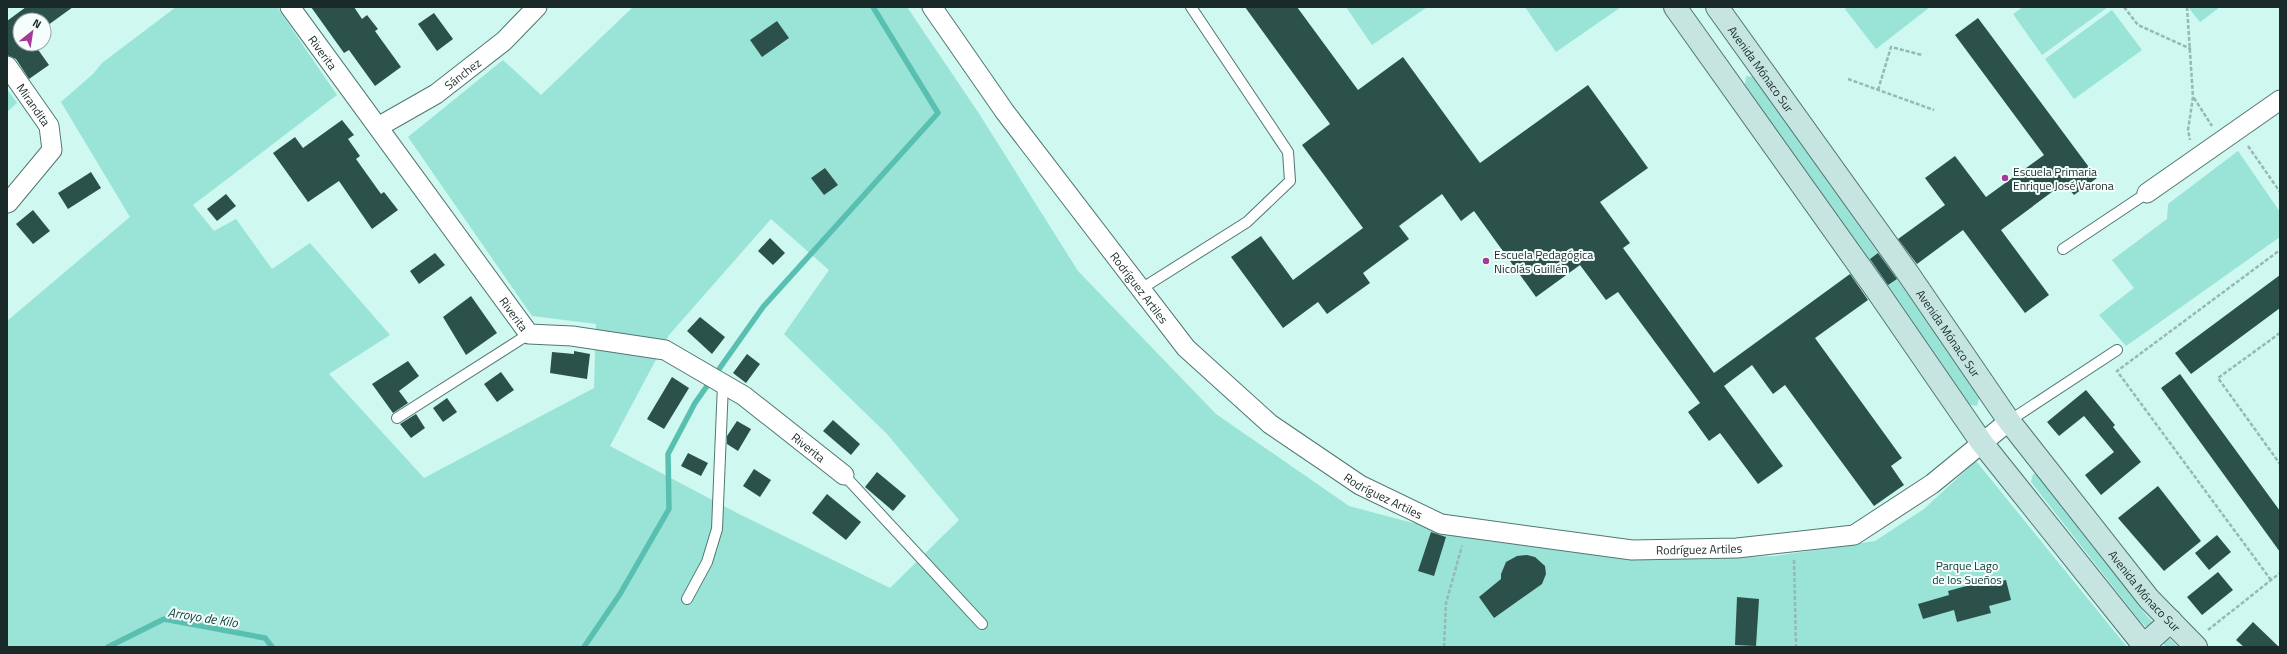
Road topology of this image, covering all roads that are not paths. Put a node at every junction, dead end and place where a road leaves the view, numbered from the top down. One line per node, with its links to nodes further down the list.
1 (290, 7): 9 (street, Riverita)
2 (537, 7): 9 (street, Sánchez)
3 (932, 7): 13 (street, Rodríguez Artiles)
4 (1191, 7): 13 (lane)
5 (1717, 7): 18 (main road, Avenida Mónaco Sur)
6 (1679, 8): 19 (main road)
7 (7, 66): 11 (street, Mirandita)
8 (2280, 100): 10 (street)
9 (378, 127): 14 (street, Riverita)
10 (2147, 193): 12 (lane)
11 (8, 203)
12 (2063, 249)
13 (1141, 289): 19 (street, Rodríguez Artiles)
14 (529, 334): 16 (street, Riverita); 17 (lane)
15 (2117, 350): 18 (lane)
16 (723, 384): 20 (street, Riverita); 21 (lane)
17 (397, 418)
18 (2009, 421): 19 (street, Rodríguez Artiles); 22 (main road, Avenida Mónaco Sur)
19 (1982, 443): 25 (main road)
20 (844, 475): 23 (lane)
21 (686, 599)
22 (2171, 621): 24 (main road, Avenida Mónaco Sur); 25 (main road)
23 (982, 624)
24 (2194, 645)
25 (2144, 646)

